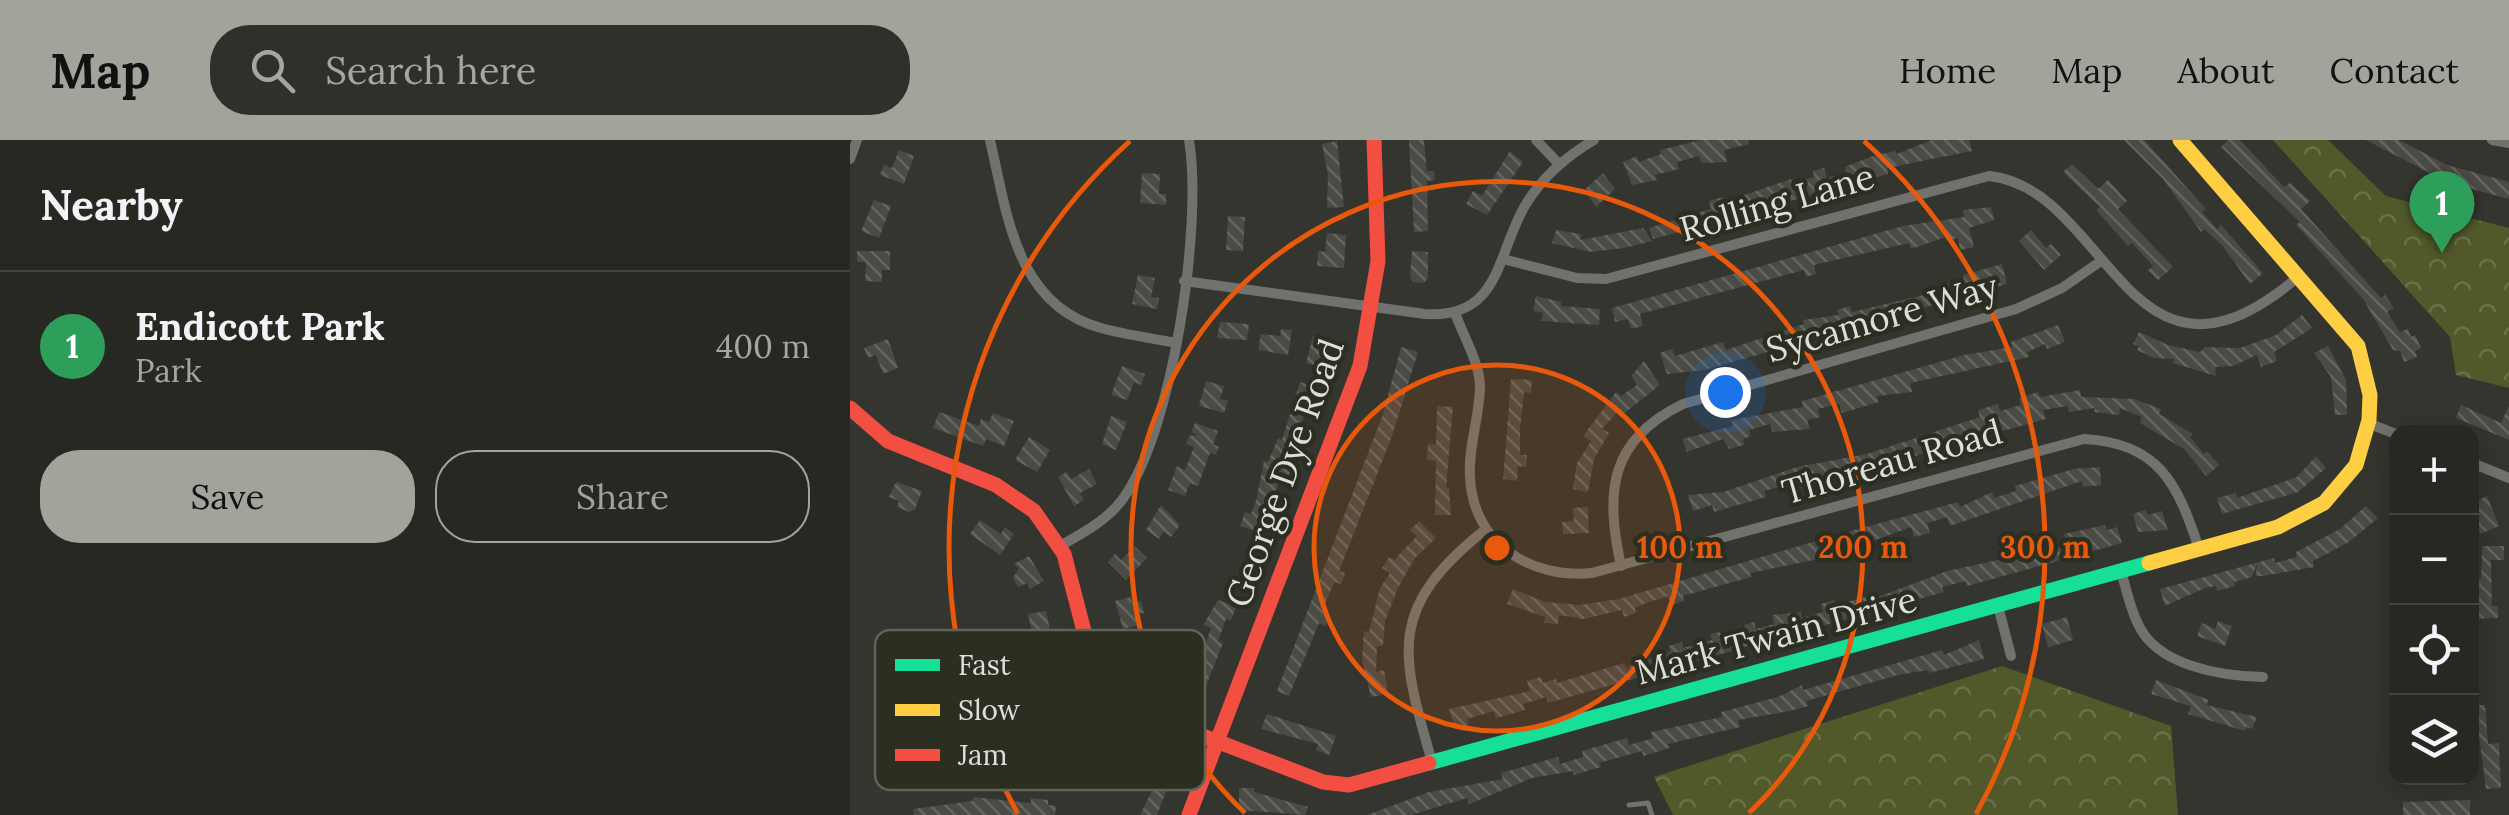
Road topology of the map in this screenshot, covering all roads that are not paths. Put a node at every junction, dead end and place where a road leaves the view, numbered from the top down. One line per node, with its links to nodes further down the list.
1 (858, 140): 10 (street)
2 (990, 140): 18 (street)
3 (1189, 140): 15 (street)
4 (1374, 140): 16 (street, George Dye Road)
5 (1536, 140): 11 (street)
6 (1594, 140): 11 (street)
7 (2180, 140): 14 (street, Mark Twain Drive)
8 (2492, 140): 9 (street)
9 (2509, 143)
10 (850, 159)
11 (1559, 164): 12 (street)
12 (1502, 259): 13 (street, Rolling Lane); 17 (street)
13 (2100, 261): 14 (street, Rolling Lane); 27 (street, Sycamore Way)
14 (2299, 276): 20 (street, Mark Twain Drive)
15 (1184, 281): 16 (street); 18 (street)
16 (1372, 307): 17 (street); 34 (street, George Dye Road)
17 (1455, 313): 24 (street)
18 (1178, 343): 25 (street)
19 (850, 408): 25 (street)
20 (2370, 424): 21 (street); 26 (street, Mark Twain Drive)
21 (2389, 431)
22 (2479, 466): 23 (street)
23 (2509, 478)
24 (1486, 529): 27 (street, Thoreau Road); 35 (street)
25 (1060, 546): 30 (street, Mark Twain Drive)
26 (2199, 549): 27 (street, Thoreau Road); 28 (street, Mark Twain Drive)
27 (1621, 566)
28 (2120, 571): 29 (street, Mark Twain Drive); 32 (street)
29 (1998, 606): 31 (street); 35 (street, Mark Twain Drive)
30 (1084, 630)
31 (2011, 656)
32 (2262, 677)
33 (1205, 740): 34 (street, Mark Twain Drive)
34 (1216, 744): 35 (street, Mark Twain Drive); 36 (street, George Dye Road)
35 (1432, 762)
36 (1205, 773)
37 (1199, 790): 39 (street, George Dye Road)
38 (1628, 805): 40 (lane)
39 (1189, 815)
40 (1652, 815)

